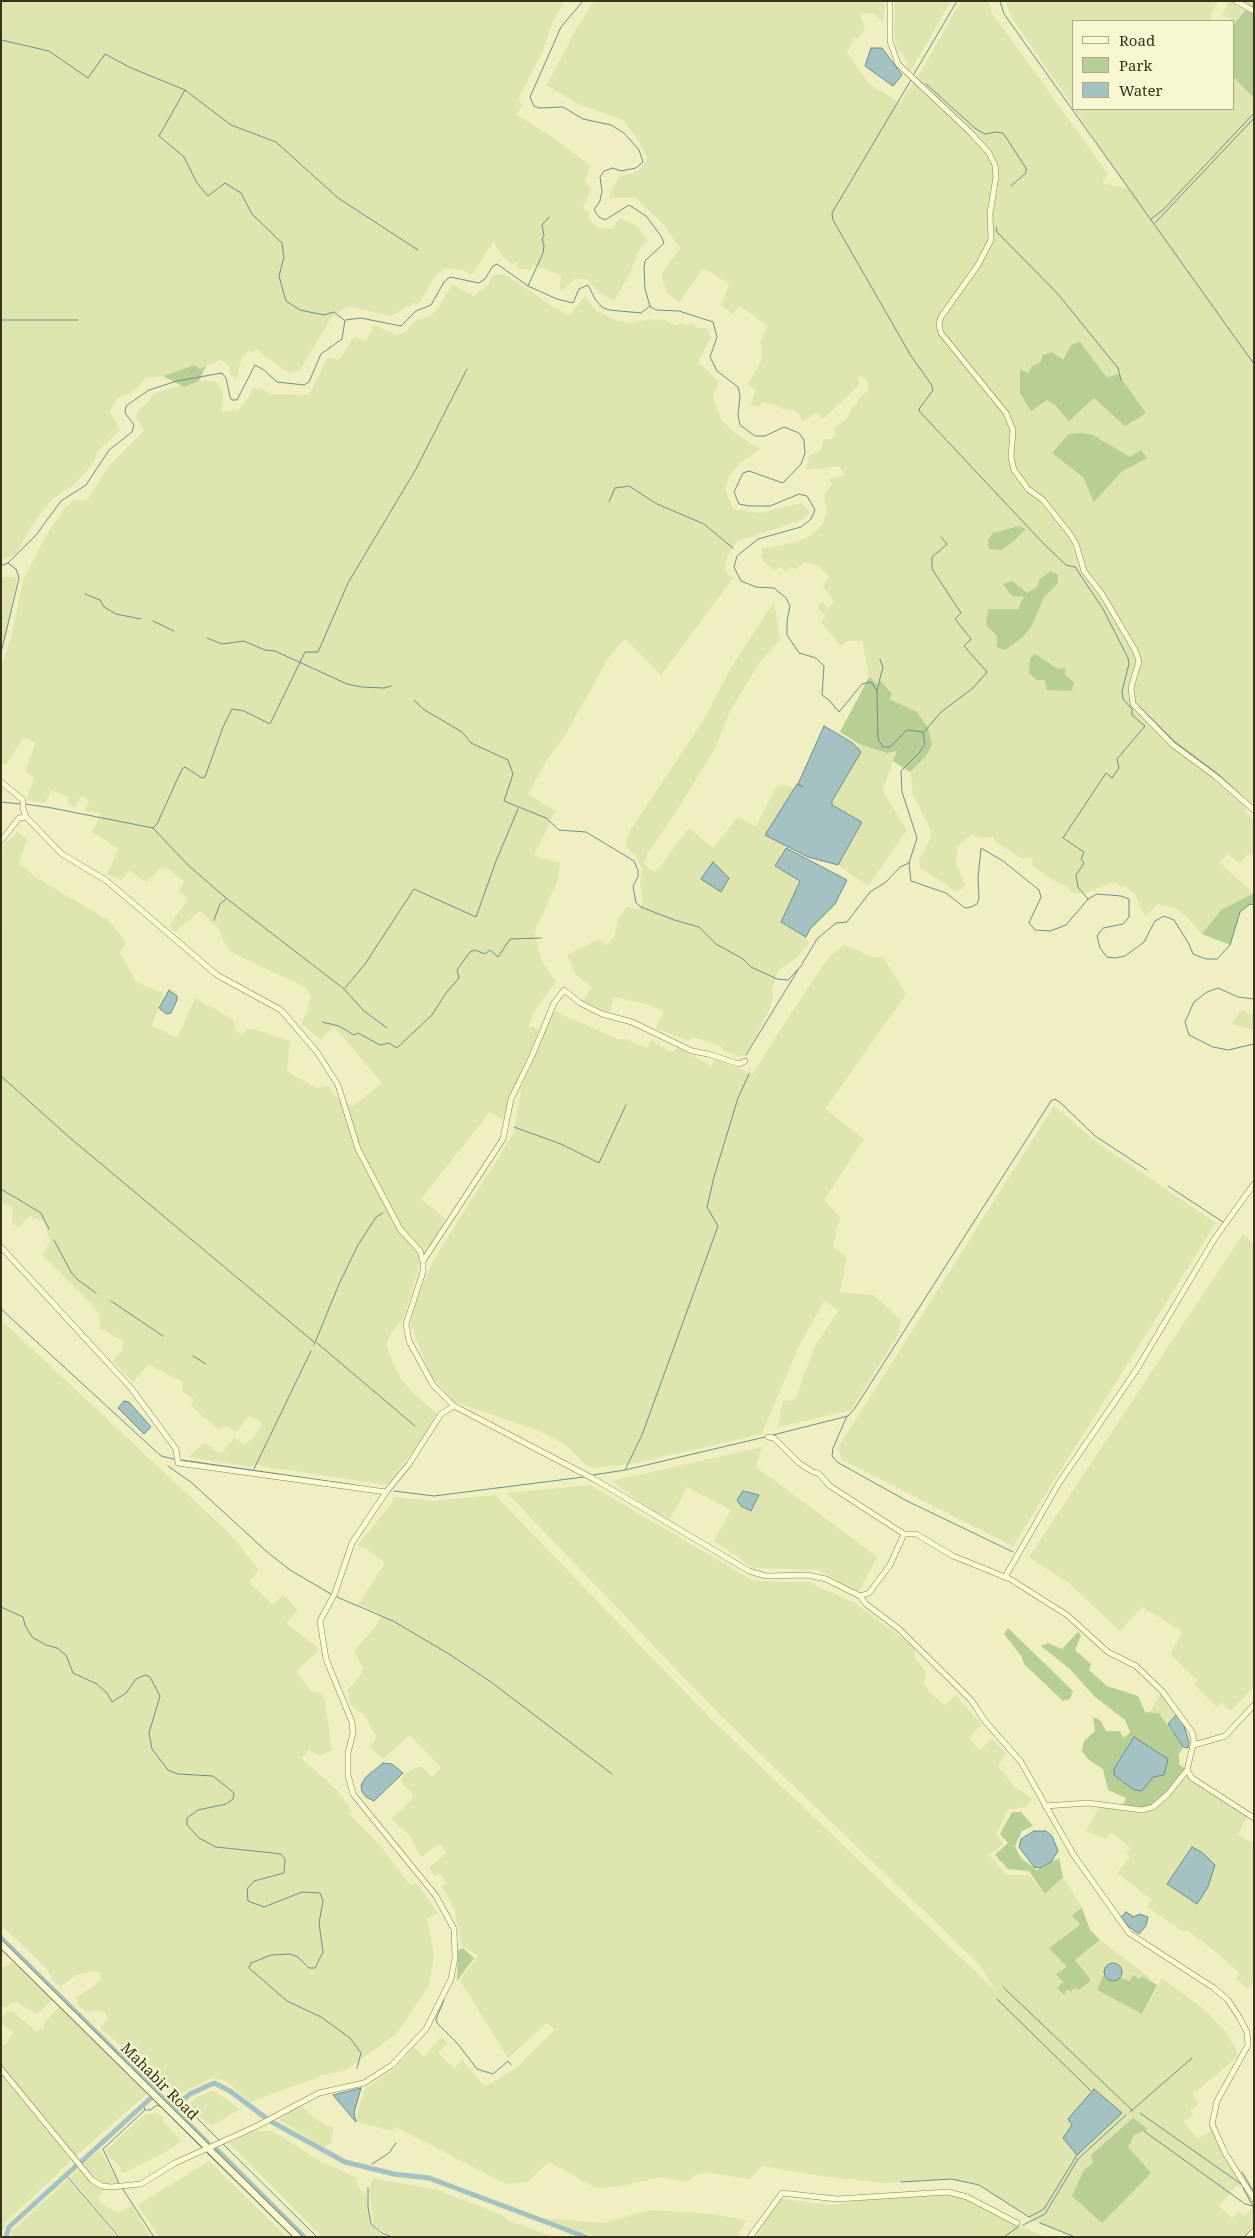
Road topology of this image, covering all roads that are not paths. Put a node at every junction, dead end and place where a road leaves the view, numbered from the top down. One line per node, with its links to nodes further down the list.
1 (890, 1): 5 (street)
2 (1236, 1): 3 (street)
3 (1254, 11)
4 (1, 782): 6 (street)
5 (1254, 810)
6 (26, 817): 7 (street); 11 (street)
7 (1, 841)
8 (745, 1061): 11 (street)
9 (1254, 1184): 16 (street)
10 (1, 1247): 14 (street)
11 (424, 1261): 12 (street)
12 (454, 1406): 14 (street); 17 (street)
13 (768, 1437): 15 (street)
14 (386, 1492): 27 (street)
15 (904, 1534): 16 (street); 17 (street)
16 (1005, 1577): 19 (street)
17 (860, 1596): 21 (street)
18 (1254, 1705): 19 (street)
19 (1194, 1745): 20 (street)
20 (1187, 1770): 21 (street); 22 (street)
21 (1045, 1806): 25 (street)
22 (1254, 1818)
23 (1, 1944): 27 (street, Mahabir Road)
24 (1254, 2035): 25 (street)
25 (1248, 2041): 28 (street)
26 (1, 2069): 27 (street)
27 (208, 2149): 31 (street, Mahabir Road)
28 (1254, 2199)
29 (1017, 2223): 32 (street)
30 (1254, 2231): 33 (street)
31 (298, 2237)
32 (750, 2237)
33 (1248, 2237)

